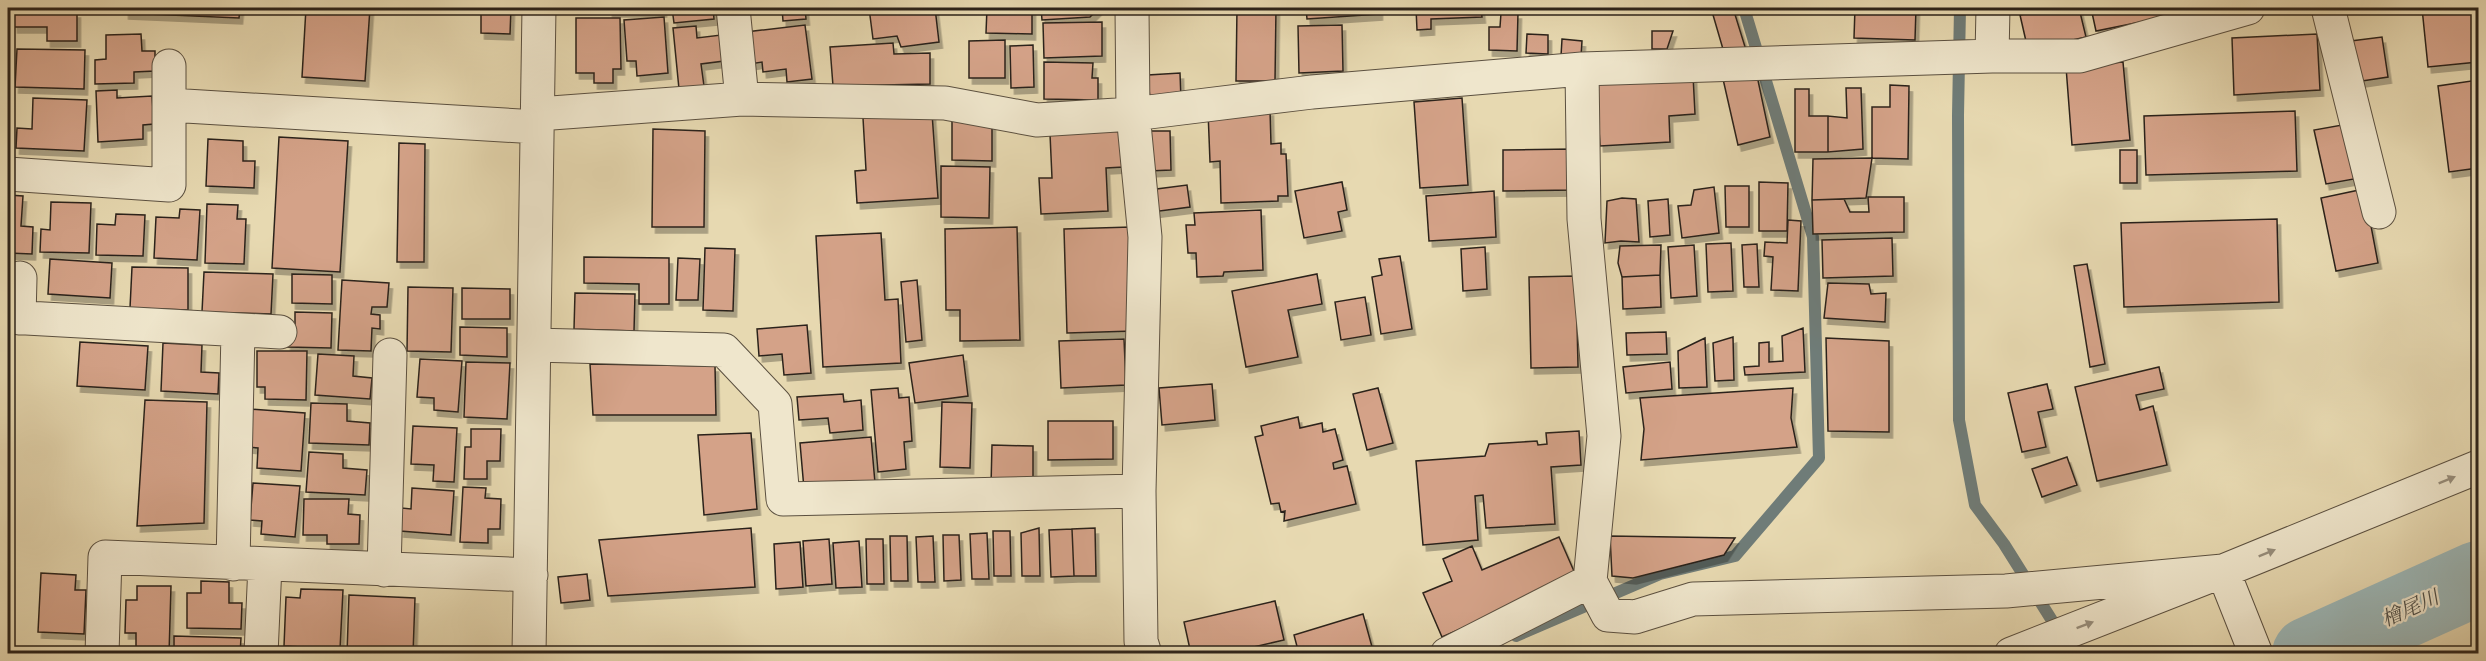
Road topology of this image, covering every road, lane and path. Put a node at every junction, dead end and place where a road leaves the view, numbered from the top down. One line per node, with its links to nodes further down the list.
1 (539, 8): 13 (street)
2 (733, 8): 10 (street)
3 (1132, 8): 12 (street)
4 (1993, 8): 7 (street)
5 (2248, 8): 7 (street)
6 (2328, 8): 15 (street)
7 (1992, 56): 9 (street)
8 (169, 66): 11 (street)
9 (1582, 69): 12 (street); 29 (street)
10 (742, 99): 12 (street); 13 (street)
11 (169, 105): 13 (street); 14 (street)
12 (1133, 114): 23 (street)
13 (538, 121): 20 (street)
14 (8, 174)
15 (2379, 212)
16 (20, 278): 17 (street)
17 (13, 317): 18 (street)
18 (238, 330): 19 (street); 24 (street)
19 (280, 332)
20 (534, 345): 23 (street); 28 (street)
21 (390, 355): 26 (street)
22 (2478, 467): 27 (street, one-way to 22)
23 (1139, 491): 33 (street)
24 (233, 564): 25 (street); 30 (street)
25 (265, 565): 26 (street); 31 (street)
26 (384, 570): 28 (street)
27 (2223, 572): 29 (street); 35 (street, one-way to 27); 36 (street)
28 (531, 575): 32 (street)
29 (1590, 581): 34 (street)
30 (102, 654)
31 (261, 654)
32 (529, 654)
33 (1144, 654)
34 (1447, 654)
35 (2011, 654)
36 (2256, 654)

